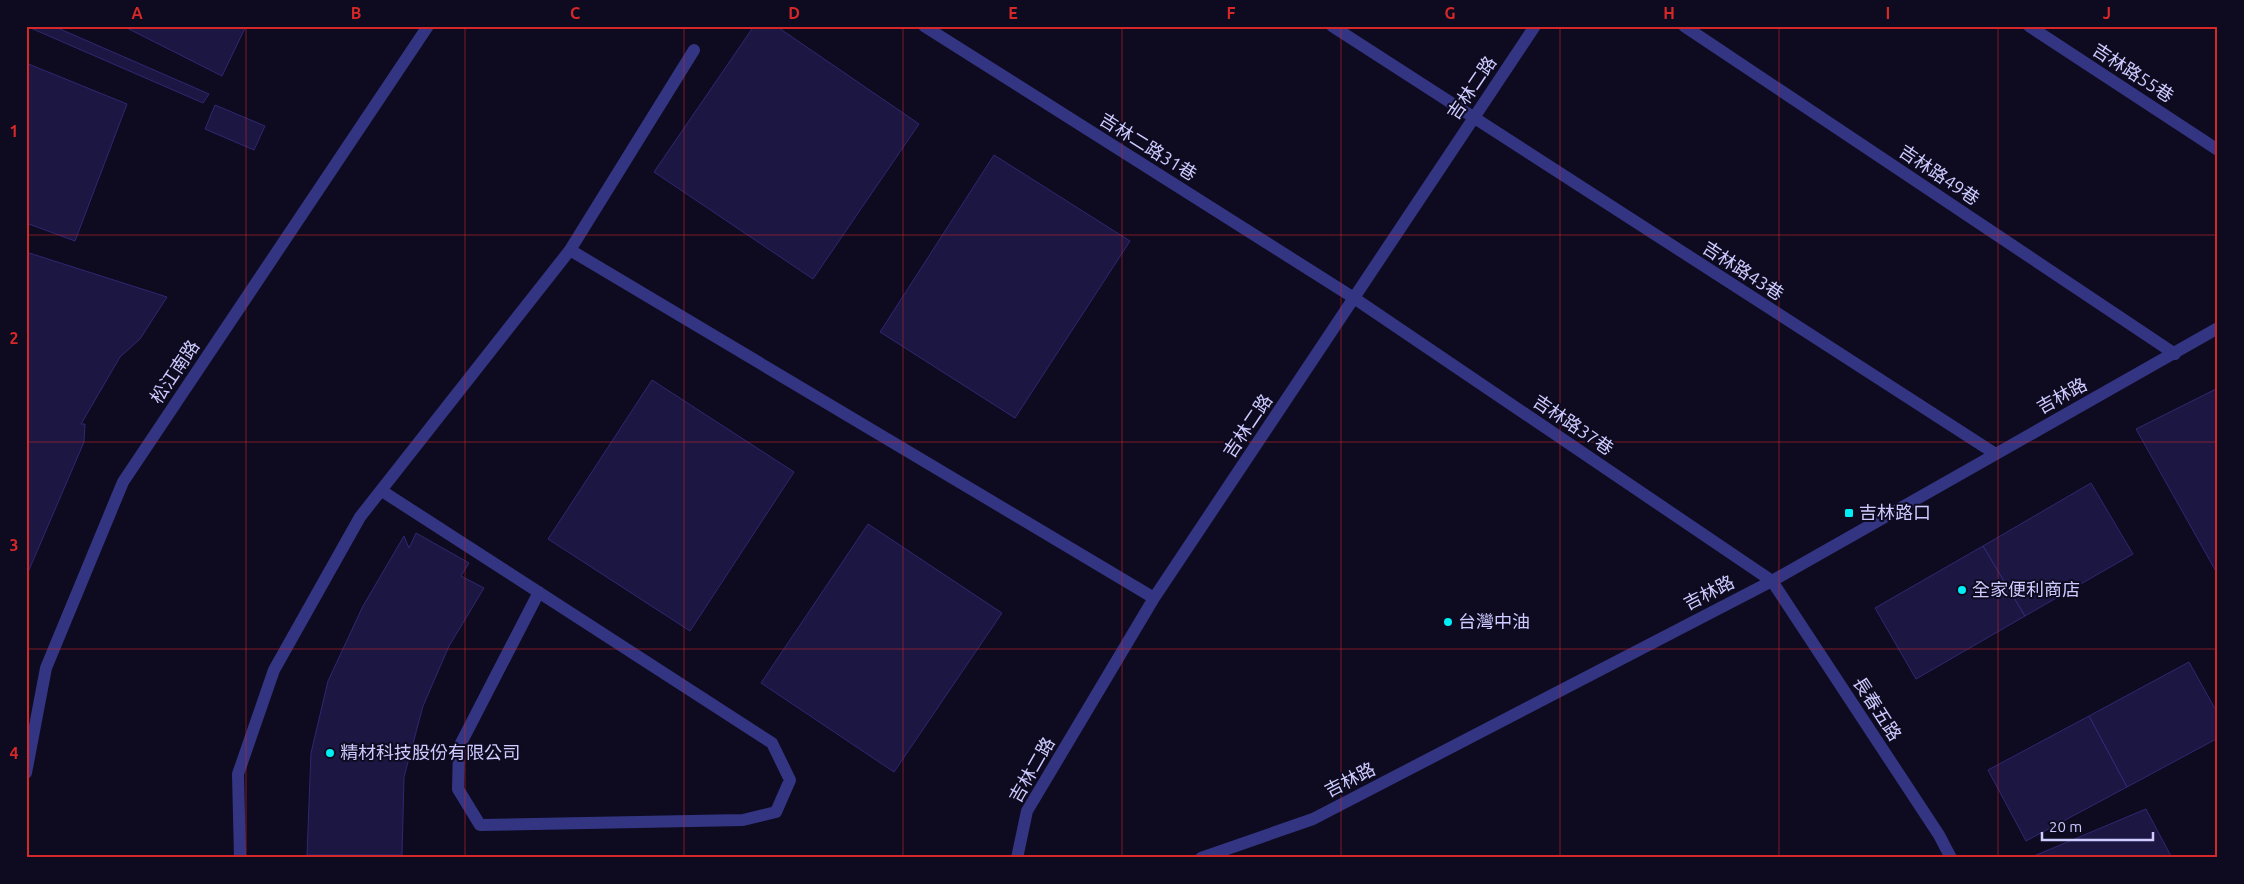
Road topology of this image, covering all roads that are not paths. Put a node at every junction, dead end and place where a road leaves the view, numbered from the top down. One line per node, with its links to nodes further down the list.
1 (428, 26): 19 (street, 松江南路)
2 (924, 26): 11 (street, 吉林二路31巷)
3 (1332, 26): 8 (street, 吉林路43巷)
4 (1535, 26): 8 (street, 吉林二路)
5 (1684, 26): 13 (street, 吉林路49巷)
6 (2029, 26): 9 (street, 吉林路55巷)
7 (694, 50): 10 (street)
8 (1473, 118): 11 (street, 吉林二路); 14 (street, 吉林路43巷)
9 (2218, 150)
10 (570, 250): 15 (street); 18 (street)
11 (1354, 298): 16 (street, 吉林路37巷); 18 (street, 吉林二路)
12 (2218, 328): 13 (street, 吉林路)
13 (2175, 354): 14 (street, 吉林路)
14 (1994, 453): 16 (street, 吉林路)
15 (382, 491): 17 (street); 20 (street)
16 (1772, 581): 22 (street, 吉林路); 23 (street, 長春五路)
17 (539, 592): 17 (street)
18 (1154, 598): 21 (street, 吉林二路)
19 (26, 773)
20 (240, 858)
21 (1016, 858)
22 (1201, 858)
23 (1951, 858)

